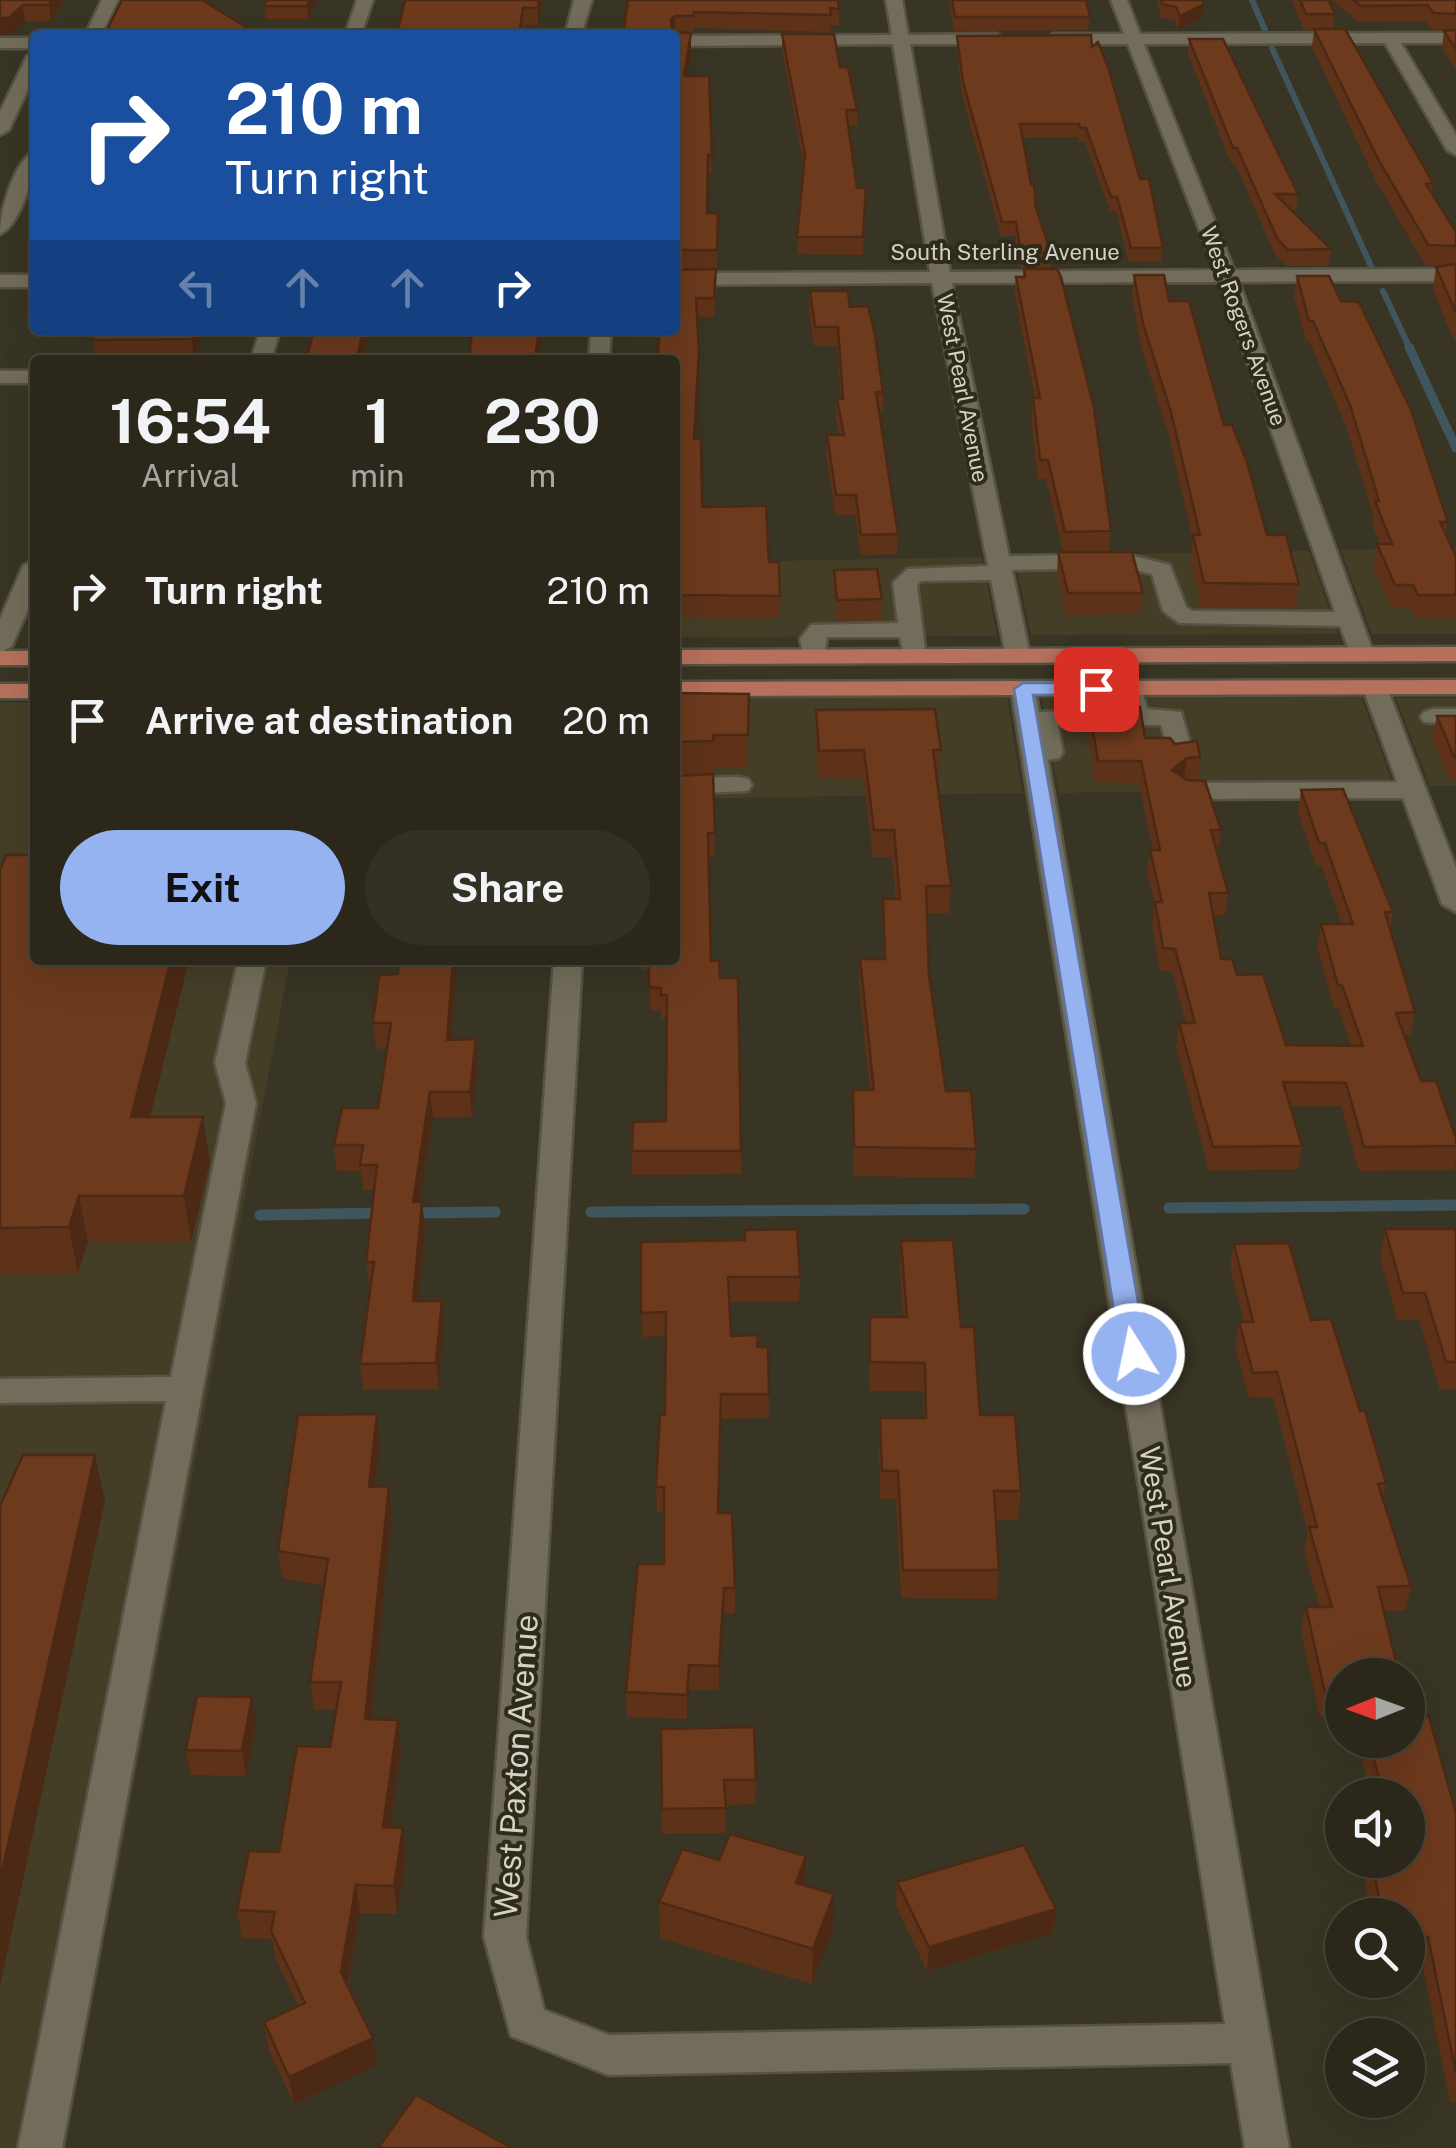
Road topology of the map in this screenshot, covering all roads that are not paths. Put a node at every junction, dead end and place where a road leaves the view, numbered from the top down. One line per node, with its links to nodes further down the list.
1 (110, 0): 6 (street)
2 (365, 0): 7 (street)
3 (584, 0): 8 (street)
4 (894, 0): 11 (street, West Pearl Avenue)
5 (1119, 0): 14 (street, West Rogers Avenue)
6 (96, 30)
7 (355, 30)
8 (574, 30)
9 (1390, 38): 10 (street); 14 (street); 20 (street)
10 (1456, 38)
11 (899, 39): 12 (street); 15 (street); 25 (street, West Pearl Avenue)
12 (1017, 39)
13 (1036, 39): 14 (street)
14 (1134, 39): 24 (street, West Rogers Avenue)
15 (680, 40)
16 (0, 43): 17 (street)
17 (30, 43)
18 (30, 67): 19 (street)
19 (0, 130)
20 (1456, 150)
21 (30, 166): 22 (street)
22 (0, 228)
23 (1456, 275): 24 (street, South Sterling Avenue)
24 (1227, 276): 25 (street, South Sterling Avenue); 35 (street, West Rogers Avenue)
25 (941, 278): 26 (street, South Sterling Avenue); 31 (street, West Pearl Avenue)
26 (680, 279)
27 (0, 281): 28 (street)
28 (30, 281)
29 (0, 377): 30 (street)
30 (30, 377)
31 (1000, 568): 34 (street); 36 (street); 49 (street, West Pearl Avenue)
32 (30, 588): 33 (street)
33 (24, 615): 37 (street)
34 (1187, 618): 35 (street); 40 (street)
35 (1349, 619): 39 (street, West Rogers Avenue)
36 (911, 630): 43 (street); 44 (street)
37 (0, 646)
38 (1456, 654): 39 (main road)
39 (1362, 655): 40 (main road); 54 (main road)
40 (1196, 656): 49 (main road)
41 (680, 657): 42 (main road)
42 (764, 657): 43 (main road); 48 (main road)
43 (814, 657): 44 (main road)
44 (914, 657): 49 (main road)
45 (0, 658): 46 (main road)
46 (30, 658)
47 (1456, 663): 51 (main road)
48 (680, 665)
49 (1020, 673): 52 (main road); 53 (main road); 59 (street, West Pearl Avenue)
50 (1456, 687): 51 (main road)
51 (1375, 688): 54 (main road); 62 (street)
52 (680, 689)
53 (1132, 689): 54 (main road); 57 (street)
54 (1202, 689)
55 (30, 691): 56 (main road)
56 (0, 692)
57 (1136, 717): 58 (street); 59 (street)
58 (1181, 756)
59 (1038, 780): 69 (street, West Pearl Avenue)
60 (739, 785): 61 (street)
61 (680, 786)
62 (1413, 790): 63 (street); 64 (street)
63 (1186, 791)
64 (1456, 904)
65 (251, 965): 67 (street)
66 (568, 965): 69 (street, West Paxton Avenue)
67 (184, 1389): 68 (street); 70 (street)
68 (0, 1391)
69 (1248, 2043): 71 (street, West Pearl Avenue)
70 (40, 2148)
71 (1267, 2148)

